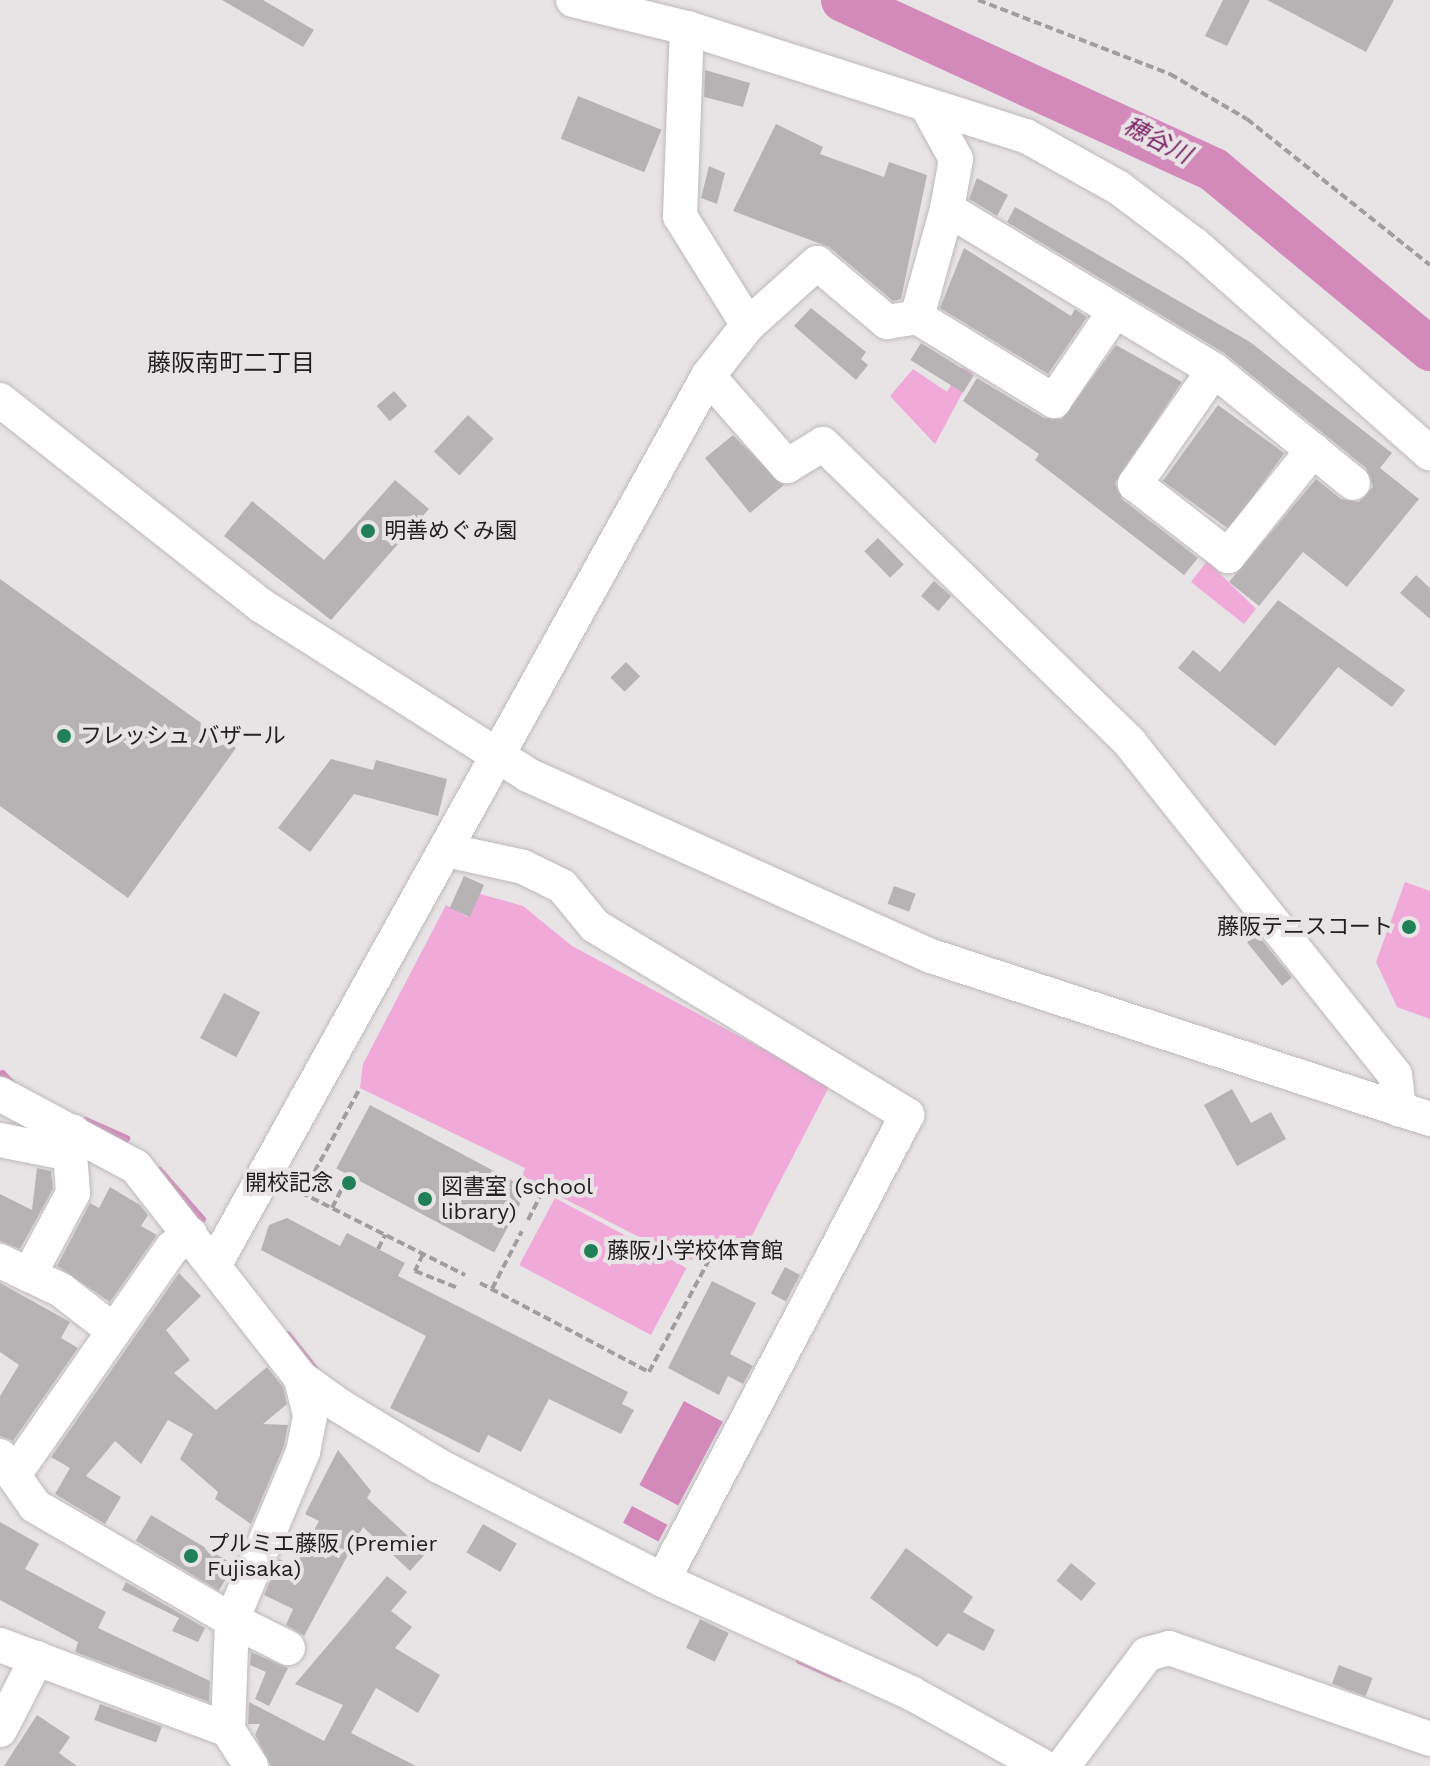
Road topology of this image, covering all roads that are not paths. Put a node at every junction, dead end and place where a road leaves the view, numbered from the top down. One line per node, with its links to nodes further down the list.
1 (573, 0): 2 (street)
2 (687, 28): 3 (street); 7 (street)
3 (927, 106): 4 (street); 12 (street)
4 (947, 209): 5 (street); 6 (street)
5 (1115, 311): 6 (street); 8 (street)
6 (917, 317): 7 (street)
7 (748, 325): 9 (street)
8 (1214, 370): 11 (street); 11 (street)
9 (708, 376): 14 (street); 17 (street)
10 (0, 400): 14 (street)
11 (1313, 450): 13 (street)
12 (1430, 454)
13 (1353, 483)
14 (499, 758): 15 (street); 17 (street)
15 (446, 850): 21 (street); 26 (street)
16 (0, 1094): 18 (street)
17 (1415, 1114)
18 (71, 1136): 19 (street); 20 (street); 22 (street)
19 (0, 1140)
20 (190, 1234): 21 (street); 23 (street)
21 (215, 1264): 24 (street)
22 (15, 1268): 23 (street)
23 (114, 1331): 25 (street)
24 (301, 1378): 26 (street); 27 (street)
25 (8, 1464): 27 (street)
26 (663, 1580): 35 (street)
27 (232, 1620): 29 (street); 32 (street)
28 (0, 1645): 30 (street)
29 (288, 1648)
30 (37, 1658): 31 (street); 32 (street)
31 (0, 1730)
32 (228, 1730): 34 (street)
33 (1430, 1739): 36 (street)
34 (251, 1766)
35 (1042, 1766)
36 (1063, 1766)

